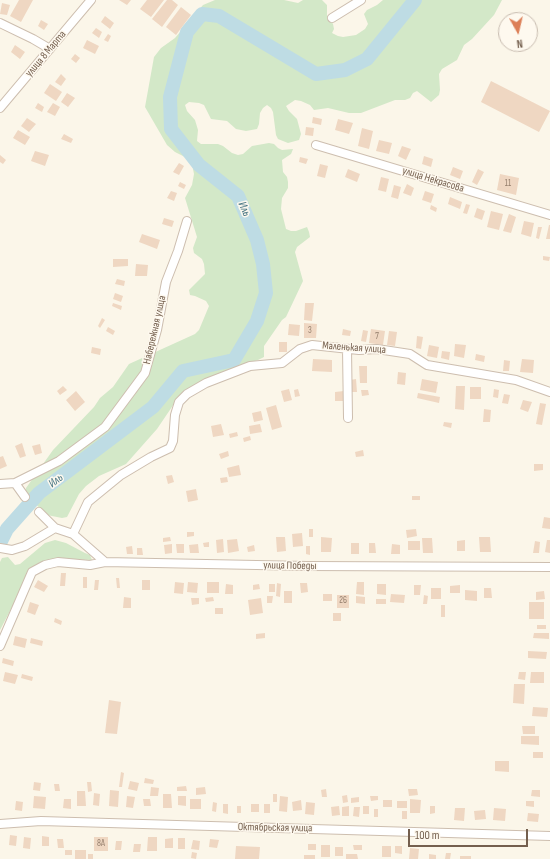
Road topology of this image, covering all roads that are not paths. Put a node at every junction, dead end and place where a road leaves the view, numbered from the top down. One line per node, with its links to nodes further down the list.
1 (91, 0): 5 (street, улица 8 Марта)
2 (360, 0): 3 (street)
3 (332, 18)
4 (0, 22): 5 (street)
5 (50, 49): 6 (street, улица 8 Марта)
6 (0, 108)
7 (316, 145): 8 (street, улица Некрасова)
8 (550, 216)
9 (187, 221): 13 (street, Набережная улица)
10 (347, 349): 11 (street, Маленькая улица); 12 (street); 18 (street, Маленькая улица)
11 (550, 392)
12 (348, 418)
13 (15, 483): 14 (street, Набережная улица); 15 (street)
14 (0, 484)
15 (25, 497)
16 (39, 512): 17 (street)
17 (55, 528): 18 (street); 19 (street)
18 (73, 534): 20 (street)
19 (0, 548)
20 (105, 562): 21 (street, улица Победы); 22 (street, улица Победы)
21 (550, 567)
22 (0, 646)
23 (0, 824): 24 (street, Октябрьская улица)
24 (550, 836)

